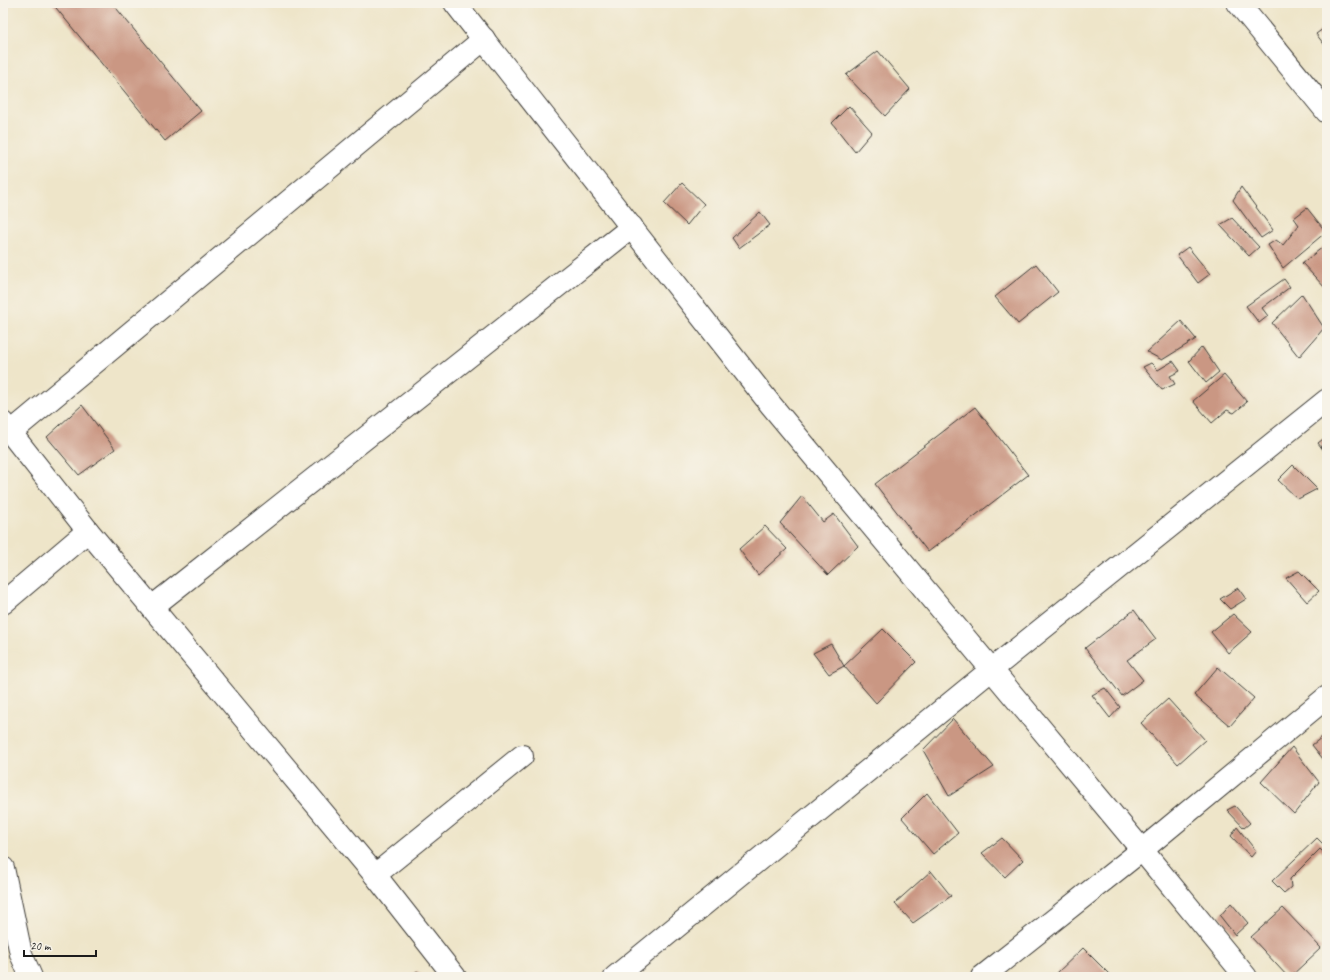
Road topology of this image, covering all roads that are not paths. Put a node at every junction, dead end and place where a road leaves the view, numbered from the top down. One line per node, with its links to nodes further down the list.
1 (455, 3): 3 (street)
2 (1238, 3): 4 (street)
3 (484, 39): 5 (street); 7 (street)
4 (1327, 112)
5 (632, 227): 10 (street); 11 (street)
6 (1327, 400): 11 (street)
7 (6, 428): 8 (street)
8 (88, 531): 9 (street); 10 (street)
9 (3, 603)
10 (152, 607): 16 (street)
11 (991, 670): 14 (street); 19 (street)
12 (1327, 697): 14 (street)
13 (522, 756): 16 (street)
14 (1142, 850): 20 (street); 21 (street)
15 (3, 868): 17 (street)
16 (375, 875): 18 (street)
17 (31, 977)
18 (455, 977)
19 (615, 977)
20 (982, 977)
21 (1246, 977)

